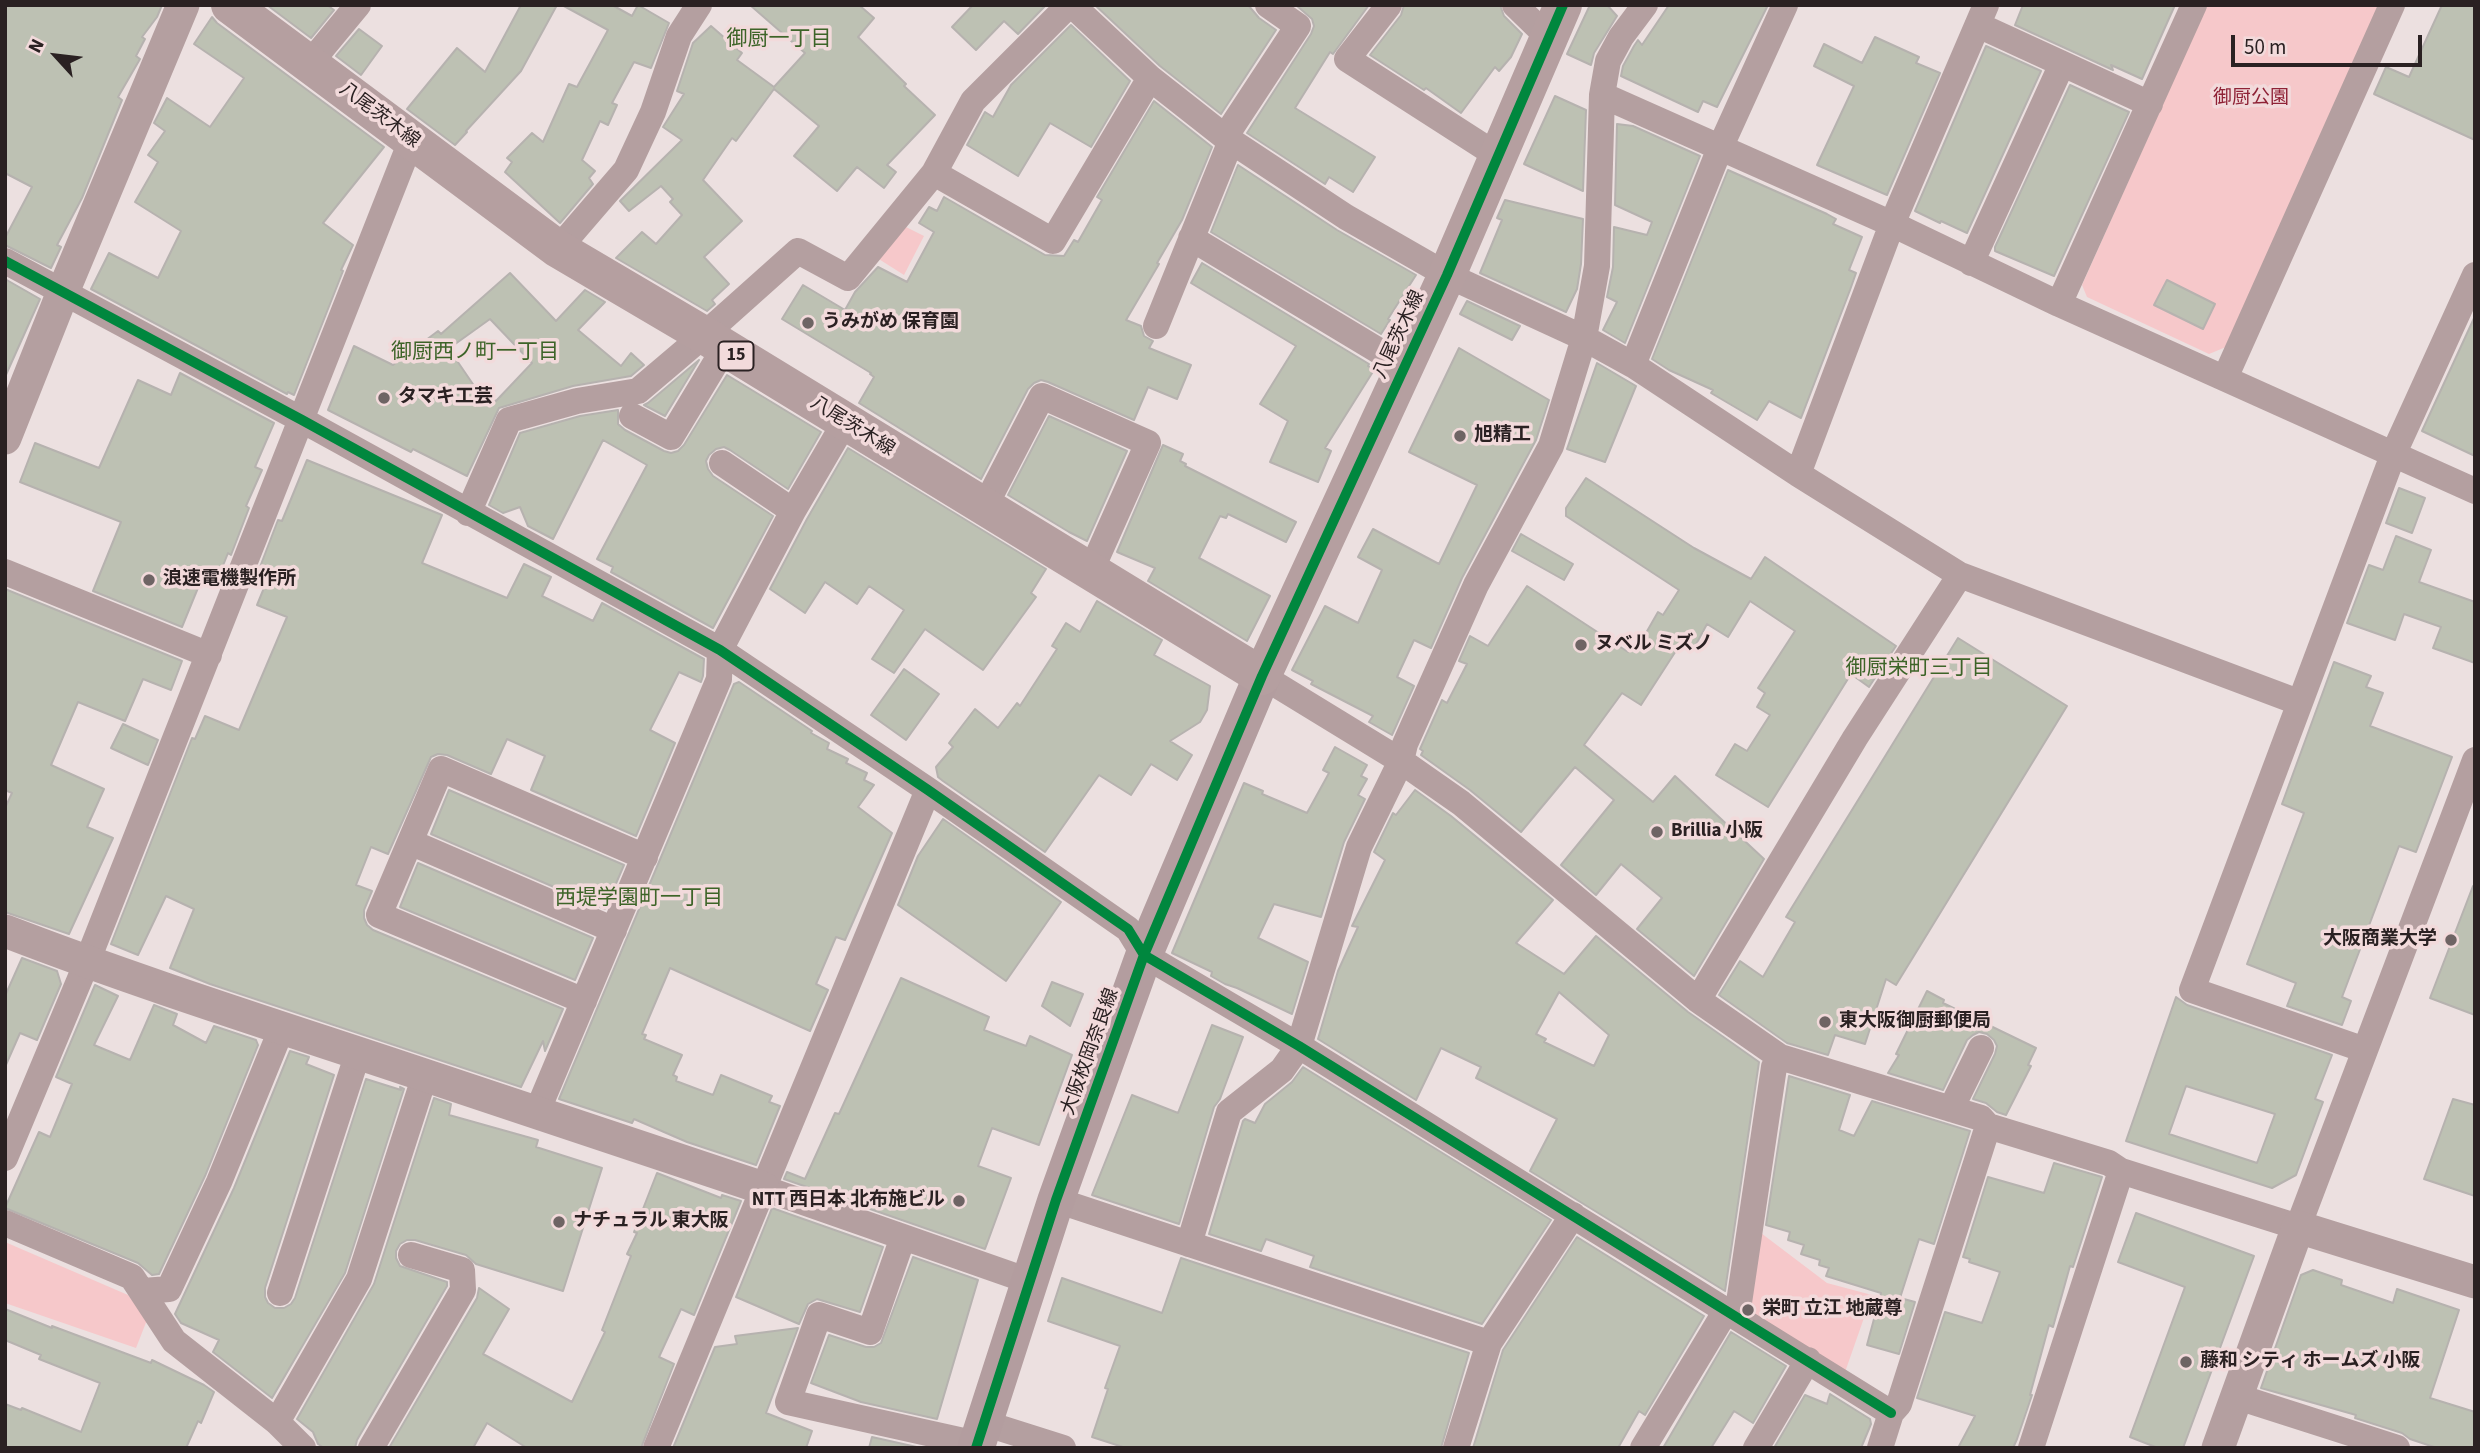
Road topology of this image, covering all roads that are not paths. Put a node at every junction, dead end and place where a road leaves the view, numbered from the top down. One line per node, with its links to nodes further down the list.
1 (183, 5): 32 (street)
2 (230, 5): 15 (main road, 八尾茨木線 / 15)
3 (358, 5): 15 (street)
4 (699, 5): 27 (street)
5 (1268, 5): 20 (street)
6 (1389, 5): 23 (street)
7 (1515, 5): 14 (street)
8 (1645, 5): 18 (street)
9 (1785, 5): 22 (street)
10 (2194, 5): 19 (street)
11 (2392, 5): 39 (street)
12 (1082, 9): 17 (street); 24 (street)
13 (1982, 15): 16 (street); 25 (street)
14 (1556, 21): 23 (main road, 八尾茨木線)
15 (310, 63): 21 (main road, 八尾茨木線 / 15)
16 (2062, 64): 19 (street); 29 (street)
17 (1150, 79): 20 (street); 24 (street)
18 (1602, 95): 22 (street); 35 (street)
19 (2150, 104): 33 (street)
20 (1228, 139): 26 (street); 30 (street)
21 (411, 141): 27 (main road, 八尾茨木線 / 15); 41 (street)
22 (1720, 148): 25 (street); 37 (street)
23 (1498, 156): 30 (main road, 八尾茨木線)
24 (934, 173): 36 (street)
25 (1892, 224): 29 (street); 46 (street)
26 (1191, 238): 34 (street); 38 (street)
27 (558, 249): 36 (main road, 八尾茨木線 / 15)
28 (5, 261): 32 (street)
29 (1970, 263): 33 (street)
30 (1447, 275): 35 (street); 38 (main road, 八尾茨木線)
31 (2475, 275): 44 (street)
32 (63, 292): 41 (street); 43 (street)
33 (2059, 304): 39 (street)
34 (1156, 326)
35 (1584, 338): 37 (street); 59 (street)
36 (714, 342): 40 (street); 42 (main road, 八尾茨木線 / 15); 50 (street)
37 (1633, 365): 46 (street)
38 (1404, 366): 56 (main road, 八尾茨木線)
39 (2225, 378): 44 (street)
40 (632, 416)
41 (302, 420): 50 (street); 55 (street)
42 (845, 422): 48 (main road, 八尾茨木線 / 15); 49 (street)
43 (5, 438)
44 (2393, 455): 47 (street); 57 (street)
45 (722, 463): 49 (street)
46 (1798, 474): 53 (street)
47 (2475, 491)
48 (984, 509): 52 (main road, 八尾茨木線 / 15); 52 (street)
49 (793, 511): 54 (street)
50 (468, 513): 54 (street)
51 (5, 572): 55 (street)
52 (1090, 573): 56 (main road, 八尾茨木線 / 15)
53 (1960, 575): 57 (street); 67 (street)
54 (720, 650): 60 (street); 62 (street)
55 (209, 655): 66 (street)
56 (1262, 676): 59 (street); 65 (main road, 大阪枚岡奈良線)
57 (2298, 702): 72 (street)
58 (2475, 760): 72 (street)
59 (1401, 761): 67 (street); 70 (street)
60 (928, 790): 65 (street); 81 (street)
61 (410, 842): 62 (street); 63 (street); 68 (street)
62 (645, 857): 63 (street)
63 (614, 930): 68 (street)
64 (5, 931): 66 (street)
65 (1144, 955): 70 (street); 82 (main road, 大阪枚岡奈良線)
66 (87, 962): 69 (street); 79 (street)
67 (1698, 1000): 74 (street)
68 (584, 1002): 77 (street)
69 (281, 1030): 73 (street); 91 (street)
70 (1299, 1045): 83 (street); 87 (street)
71 (1981, 1048): 76 (street)
72 (2365, 1050): 85 (street)
73 (358, 1053): 75 (street); 92 (street)
74 (1780, 1057): 76 (street); 93 (street)
75 (425, 1075): 77 (street); 98 (street)
76 (1951, 1109): 78 (street)
77 (537, 1112): 81 (street)
78 (1988, 1126): 80 (street); 97 (street)
79 (5, 1158)
80 (2121, 1171): 85 (street); 108 (street)
81 (762, 1188): 86 (street); 102 (street)
82 (1056, 1200): 87 (street); 89 (main road, 大阪枚岡奈良線)
83 (1573, 1215): 93 (street); 94 (street)
84 (5, 1223): 91 (street)
85 (2298, 1227): 90 (street); 96 (street)
86 (903, 1237): 89 (street); 99 (street)
87 (1189, 1244): 94 (street)
88 (411, 1255): 101 (street)
89 (1029, 1280): 99 (main road, 大阪枚岡奈良線)
90 (2475, 1282)
91 (143, 1291): 98 (street)
92 (280, 1293)
93 (1732, 1313): 95 (street); 105 (street)
94 (1489, 1343): 104 (street)
95 (1808, 1360): 97 (street); 106 (street)
96 (2235, 1396): 109 (street); 110 (street)
97 (1892, 1413): 107 (street)
98 (277, 1422): 100 (street)
99 (979, 1438): 103 (street)
100 (303, 1448)
101 (371, 1448)
102 (656, 1448)
103 (1063, 1448)
104 (1456, 1448)
105 (1643, 1448)
106 (1756, 1448)
107 (1880, 1448)
108 (2031, 1448)
109 (2218, 1448)
110 (2397, 1448)

